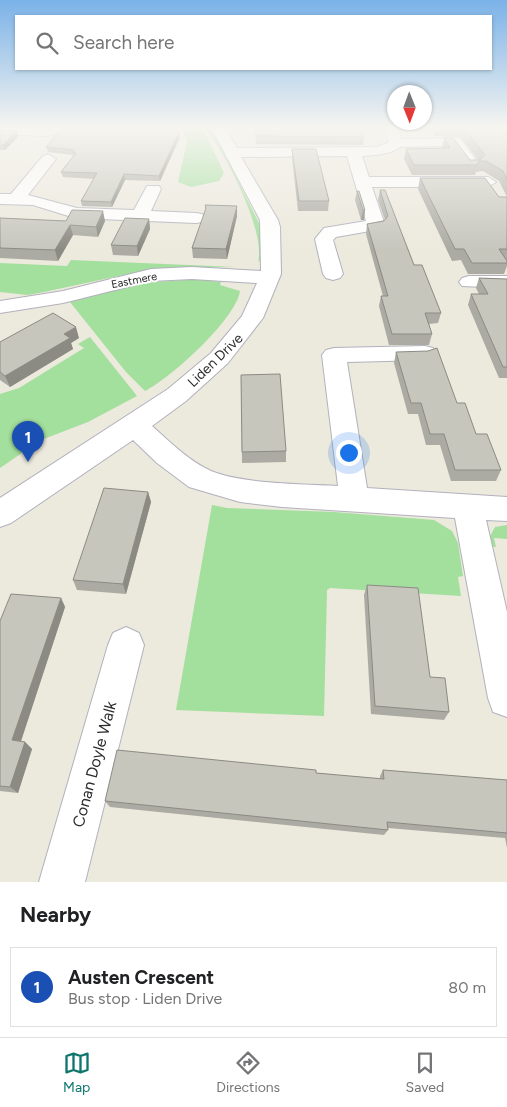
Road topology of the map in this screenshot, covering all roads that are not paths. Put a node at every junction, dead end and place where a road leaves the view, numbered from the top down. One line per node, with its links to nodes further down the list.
1 (39, 168): 7 (street)
2 (241, 168): 11 (street, Liden Drive)
3 (358, 168): 5 (street)
4 (476, 168): 5 (street)
5 (363, 182): 10 (street)
6 (153, 189): 8 (street)
7 (8, 198): 8 (street)
8 (140, 216): 9 (street)
9 (196, 218)
10 (333, 274)
11 (270, 278): 14 (street, Eastmere); 16 (street, Liden Drive)
12 (469, 282): 13 (street)
13 (507, 282)
14 (0, 307)
15 (425, 353): 17 (street)
16 (134, 425): 17 (street); 20 (street, Liden Drive)
17 (354, 498): 18 (street)
18 (468, 507): 19 (street); 22 (street)
19 (507, 509)
20 (0, 514)
21 (126, 646): 23 (street, Conan Doyle Walk)
22 (507, 698)
23 (62, 882)

